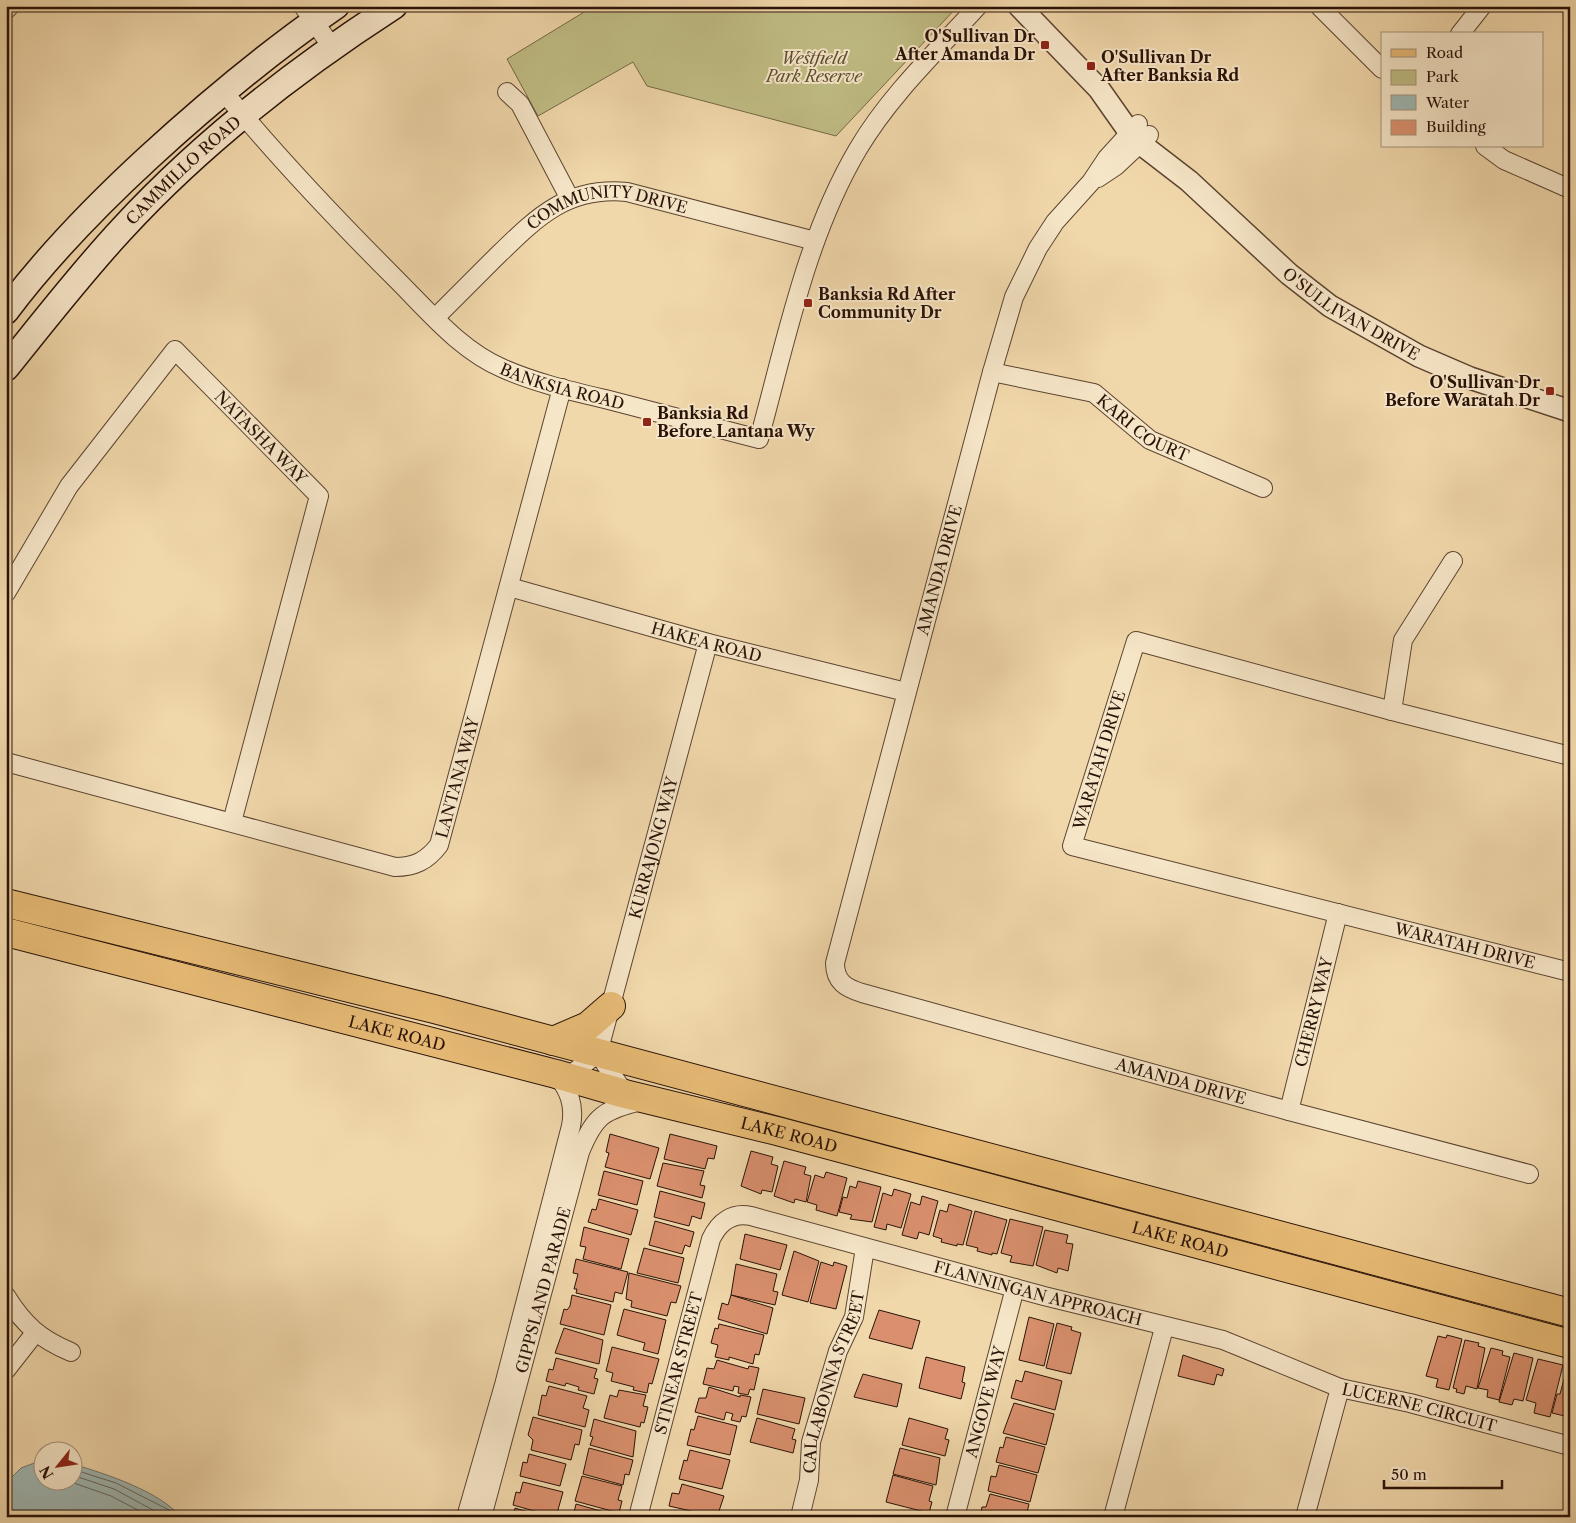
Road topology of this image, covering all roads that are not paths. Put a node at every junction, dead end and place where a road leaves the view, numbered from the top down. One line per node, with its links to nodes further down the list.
1 (10, 6): 8 (street)
2 (336, 6): 9 (main road, CAMMILLO ROAD)
3 (394, 6): 11 (main road, CAMMILLO ROAD)
4 (978, 6): 20 (street, BANKSIA ROAD)
5 (1019, 6): 16 (street, O'SULLIVAN DRIVE)
6 (1319, 6): 12 (street)
7 (1482, 6): 10 (street)
8 (6, 10)
9 (308, 14): 11 (street); 13 (main road, CAMMILLO ROAD)
10 (1462, 32)
11 (332, 47): 15 (main road, CAMMILLO ROAD)
12 (1381, 68)
13 (223, 91): 15 (street, BANKSIA ROAD); 21 (main road, CAMMILLO ROAD)
14 (507, 92): 19 (street)
15 (243, 115): 22 (street, BANKSIA ROAD); 23 (main road, CAMMILLO ROAD)
16 (1139, 134): 24 (street, AMANDA DRIVE); 26 (street, O'SULLIVAN DRIVE)
17 (1488, 148): 18 (street)
18 (1570, 189)
19 (570, 199): 20 (street, COMMUNITY DRIVE); 22 (street, COMMUNITY DRIVE)
20 (815, 241): 25 (street, BANKSIA ROAD)
21 (6, 310)
22 (435, 318): 25 (street, BANKSIA ROAD)
23 (6, 368)
24 (992, 372): 27 (street, KARI COURT); 32 (street, AMANDA DRIVE)
25 (562, 388): 29 (street, LANTANA WAY)
26 (1570, 411)
27 (1263, 488)
28 (1453, 561): 33 (street)
29 (509, 587): 31 (street, HAKEA ROAD); 36 (street, LANTANA WAY)
30 (6, 593): 36 (street, NATASHA WAY)
31 (708, 643): 32 (street, HAKEA ROAD); 41 (street, KURRAJONG WAY)
32 (906, 692): 46 (street, AMANDA DRIVE)
33 (1392, 711): 34 (street, WARATAH DRIVE); 38 (street, WARATAH DRIVE)
34 (1570, 756)
35 (6, 762): 36 (street, LANTANA WAY)
36 (232, 822)
37 (6, 903): 42 (main road, LAKE ROAD)
38 (1338, 913): 40 (street, WARATAH DRIVE); 46 (street, CHERRY WAY)
39 (6, 932): 44 (main road, LAKE ROAD)
40 (1570, 972)
41 (611, 1006): 42 (main road); 43 (street, KURRAJONG WAY)
42 (553, 1041): 43 (main road, LAKE ROAD)
43 (598, 1053): 44 (street); 45 (street); 52 (main road, LAKE ROAD)
44 (562, 1076): 45 (main road, LAKE ROAD); 60 (street, GIPPSLAND PARADE)
45 (636, 1097): 55 (main road, LAKE ROAD); 61 (street, GIPPSLAND PARADE)
46 (1289, 1111): 47 (street, AMANDA DRIVE)
47 (1529, 1174)
48 (731, 1217): 49 (street, FLANNINGAN APPROACH); 62 (street, STINEAR STREET)
49 (864, 1248): 50 (street, FLANNINGAN APPROACH); 63 (street, CALLABONNA STREET)
50 (1015, 1288): 53 (street, FLANNINGAN APPROACH); 64 (street, ANGOVE WAY)
51 (6, 1296): 54 (street)
52 (1570, 1313)
53 (1164, 1328): 58 (street, FLANNINGAN APPROACH); 65 (street)
54 (35, 1334): 56 (street); 57 (street)
55 (1570, 1344)
56 (71, 1352)
57 (6, 1370)
58 (1340, 1388): 59 (street, LUCERNE CIRCUIT); 66 (street, LUCERNE CIRCUIT)
59 (1570, 1446)
60 (466, 1517)
61 (482, 1517)
62 (638, 1517)
63 (800, 1517)
64 (955, 1517)
65 (1113, 1517)
66 (1305, 1517)

